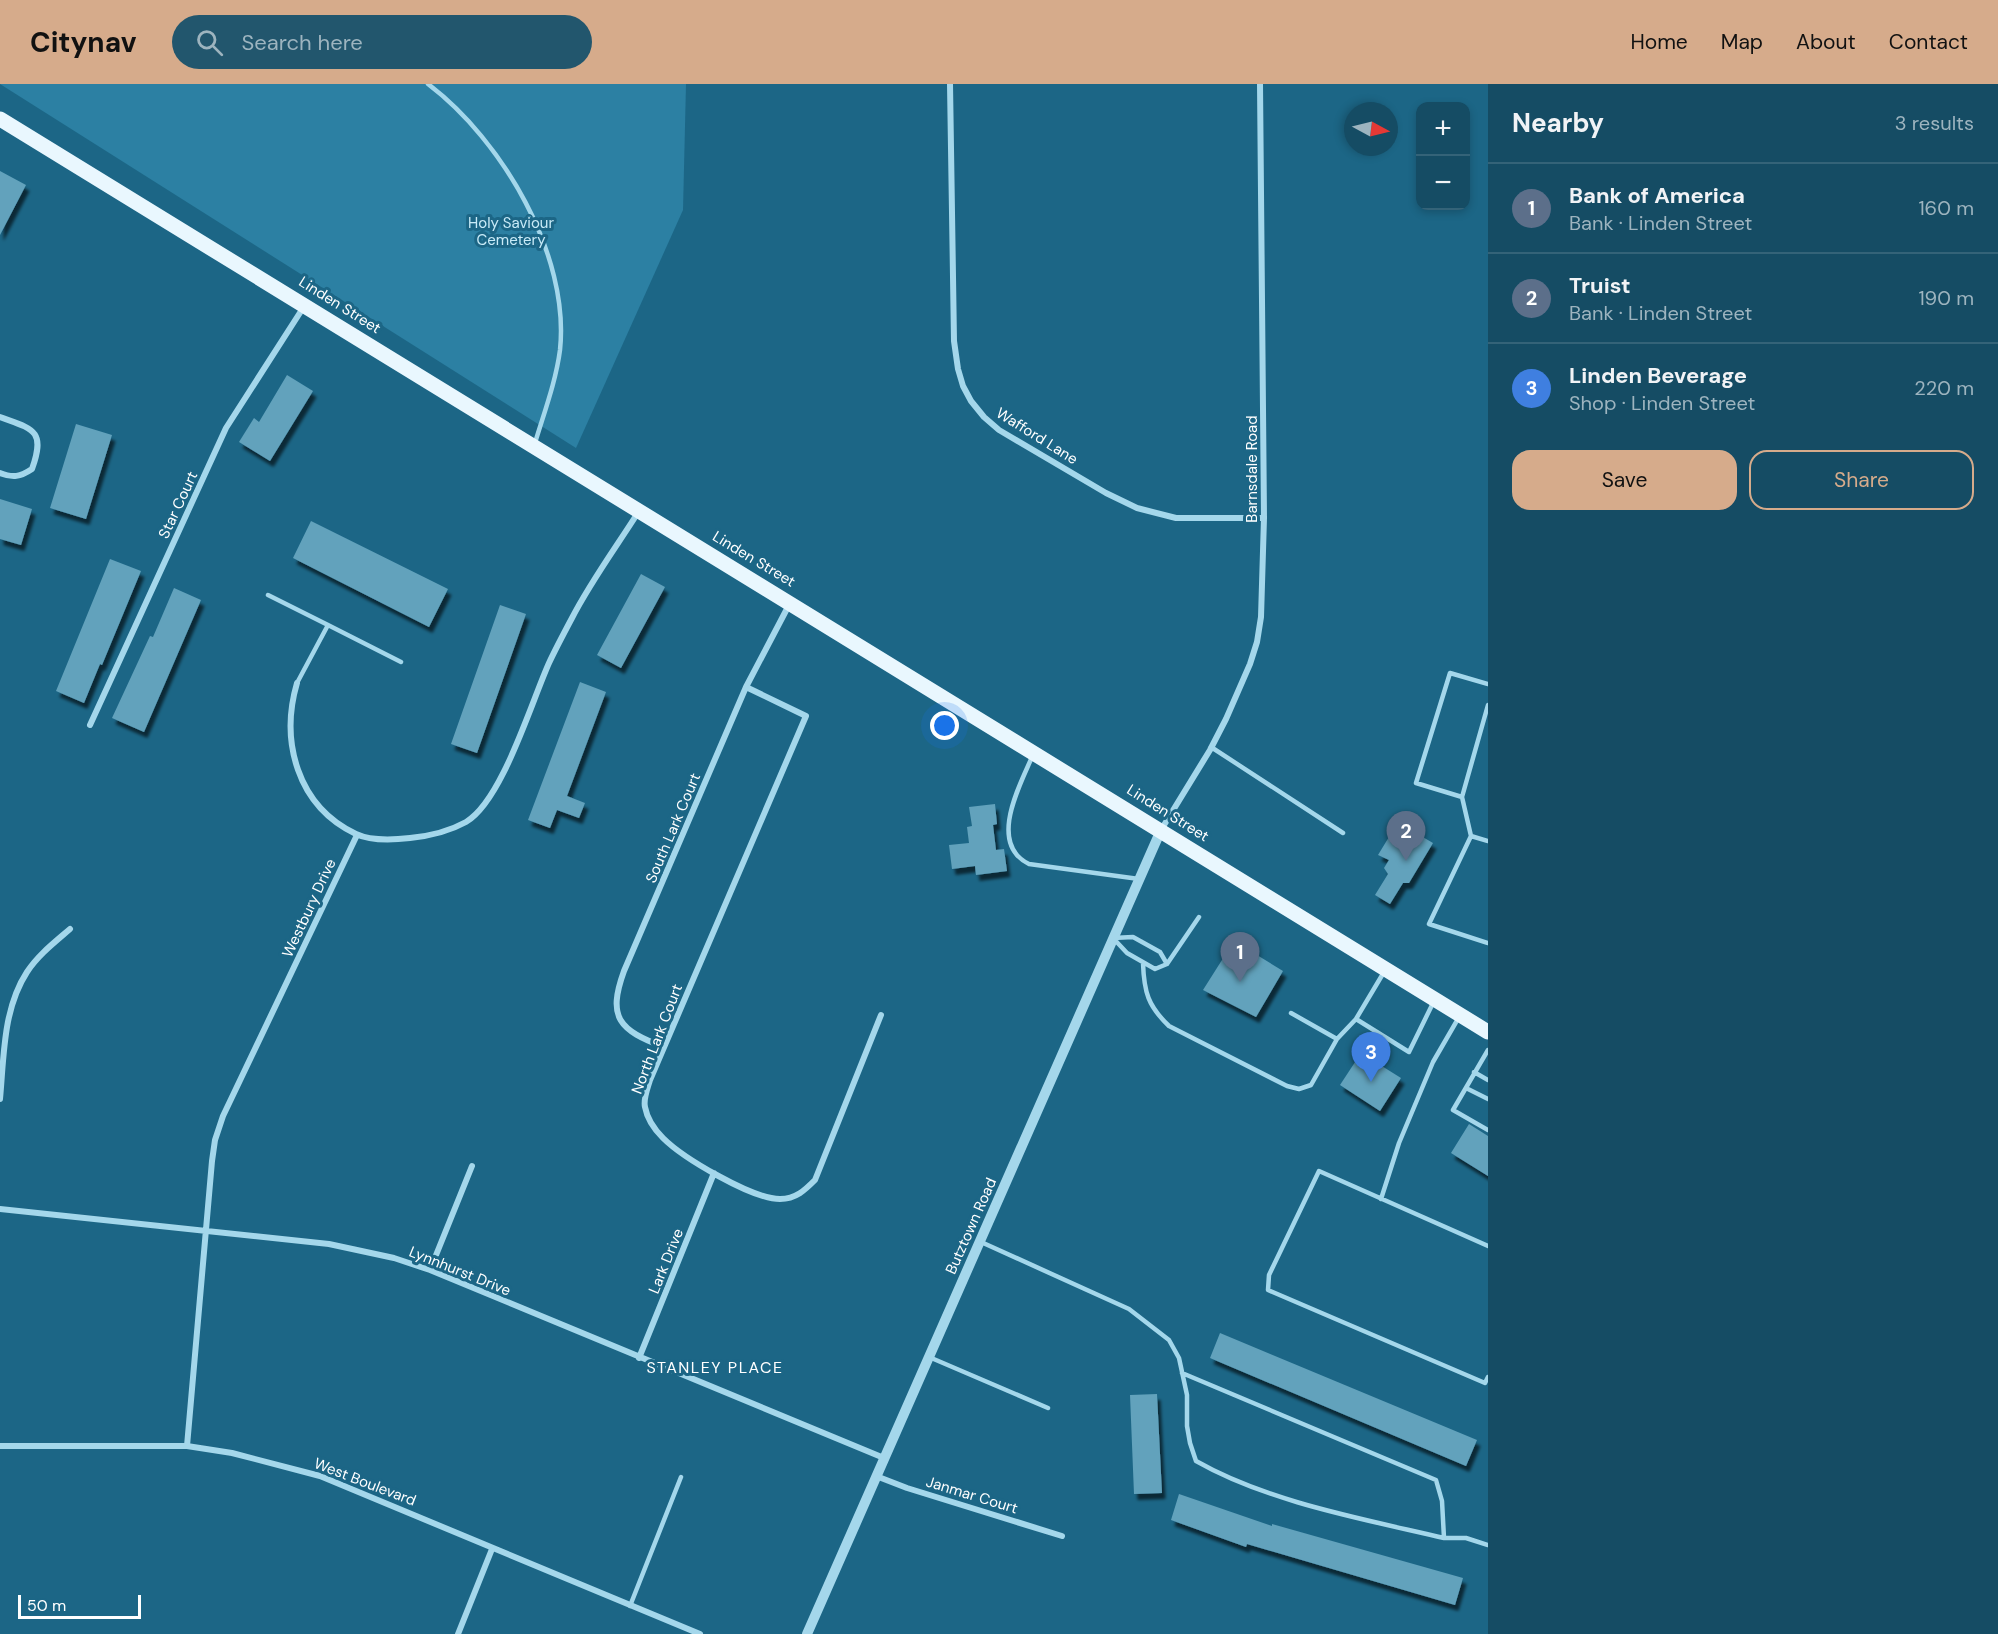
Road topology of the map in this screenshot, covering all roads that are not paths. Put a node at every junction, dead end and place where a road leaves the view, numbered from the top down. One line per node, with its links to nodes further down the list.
1 (428, 84): 7 (lane)
2 (950, 84): 10 (street, Wafford Lane)
3 (1260, 84): 10 (street, Barnsdale Road)
4 (0, 119): 5 (main road, Linden Street)
5 (305, 304): 7 (main road, Linden Street); 19 (street, Star Court)
6 (0, 417): 8 (street)
7 (534, 446): 9 (main road, Linden Street)
8 (0, 473)
9 (639, 511): 12 (main road, Linden Street); 25 (street)
10 (1264, 518): 20 (street, Barnsdale Road)
11 (268, 595): 13 (lane)
12 (790, 603): 17 (street, South Lark Court); 21 (main road, Linden Street)
13 (328, 625): 14 (lane); 15 (lane)
14 (401, 662)
15 (297, 683): 25 (street)
16 (1488, 684): 22 (lane)
17 (746, 687): 43 (street, South Lark Court); 43 (street, North Lark Court)
18 (1488, 705): 22 (lane)
19 (90, 725)
20 (1211, 747): 23 (street, Barnsdale Road); 24 (lane)
21 (1035, 752): 23 (main road, Linden Street); 28 (lane)
22 (1462, 797): 26 (lane)
23 (1161, 830): 28 (street, Butztown Road); 35 (main road, Linden Street)
24 (1343, 833)
25 (357, 835): 55 (street, Westbury Drive)
26 (1471, 836): 27 (lane); 32 (lane)
27 (1488, 841)
28 (1139, 879): 31 (street, Butztown Road)
29 (1199, 917): 34 (lane)
30 (70, 929): 48 (street)
31 (1113, 938): 33 (lane); 34 (lane); 56 (street, Butztown Road)
32 (1488, 943)
33 (1143, 963): 34 (lane); 42 (lane)
34 (1167, 964)
35 (1386, 969): 36 (main road, Linden Street); 40 (lane)
36 (1435, 999): 39 (main road, Linden Street); 40 (lane)
37 (1291, 1013): 42 (lane)
38 (881, 1015): 52 (street, North Lark Court)
39 (1460, 1015): 41 (main road, Linden Street); 53 (lane)
40 (1356, 1019): 42 (lane)
41 (1488, 1032)
42 (1337, 1039)
43 (664, 1047): 52 (street, North Lark Court)
44 (1488, 1050): 45 (lane)
45 (1474, 1071): 46 (lane); 47 (lane)
46 (1488, 1080)
47 (1466, 1088): 49 (lane); 50 (lane)
48 (0, 1099)
49 (1488, 1099)
50 (1488, 1130)
51 (472, 1166): 58 (street)
52 (714, 1173): 60 (street, Lark Drive)
53 (1381, 1199): 57 (lane); 62 (lane)
54 (0, 1209): 55 (street, Lynnhurst Drive)
55 (205, 1231): 58 (street, Lynnhurst Drive); 65 (street, Westbury Drive)
56 (981, 1242): 59 (street, Butztown Road); 61 (lane)
57 (1488, 1246)
58 (430, 1270): 60 (street, Lynnhurst Drive)
59 (929, 1357): 63 (lane); 66 (street, Butztown Road)
60 (639, 1358): 66 (street, Lynnhurst Drive)
61 (1182, 1373): 70 (lane); 70 (lane)
62 (1488, 1377)
63 (1048, 1408)
64 (0, 1446): 65 (street, West Boulevard)
65 (187, 1446): 72 (street, West Boulevard)
66 (884, 1458): 67 (street, Butztown Road)
67 (876, 1476): 69 (street, Janmar Court); 76 (street, Butztown Road)
68 (681, 1477): 73 (lane)
69 (1062, 1536)
70 (1444, 1538): 71 (lane)
71 (1488, 1545)
72 (492, 1549): 73 (street, West Boulevard); 74 (street)
73 (630, 1605): 75 (street, West Boulevard)
74 (458, 1634)
75 (700, 1634)
76 (807, 1634)

